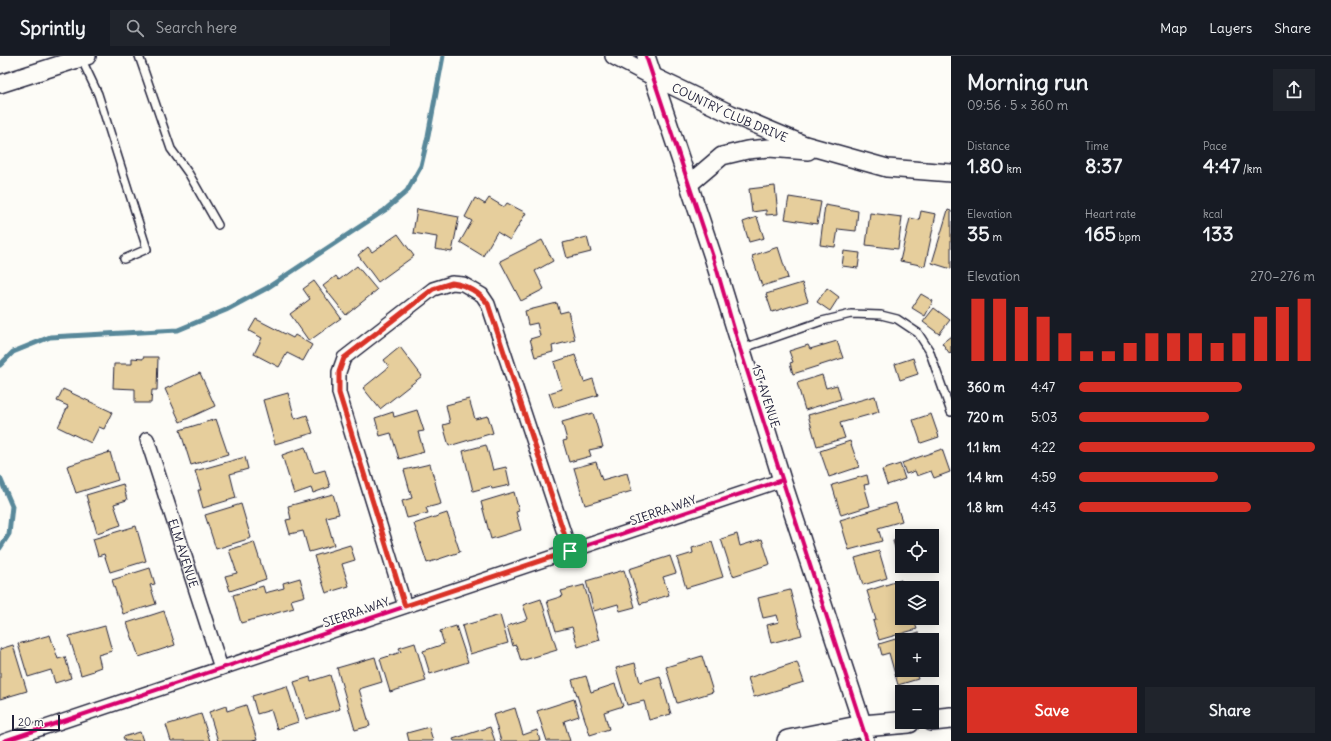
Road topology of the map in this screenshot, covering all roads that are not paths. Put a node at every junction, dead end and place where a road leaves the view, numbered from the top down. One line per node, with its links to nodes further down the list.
1 (139, 56): 10 (lane)
2 (614, 56): 5 (street, COUNTRY CLUB DRIVE)
3 (646, 56): 5 (street, 1ST AVENUE)
4 (84, 57): 6 (street); 11 (lane)
5 (654, 77): 7 (street, COUNTRY CLUB DRIVE); 9 (street, 1ST AVENUE)
6 (0, 84)
7 (827, 151): 8 (street, COUNTRY CLUB DRIVE); 9 (street, COUNTRY CLUB DRIVE)
8 (951, 173)
9 (689, 184): 12 (street, 1ST AVENUE)
10 (218, 225)
11 (124, 258)
12 (740, 349): 13 (lane); 15 (street, 1ST AVENUE)
13 (951, 412)
14 (147, 439): 18 (street, ELM AVENUE)
15 (782, 480): 16 (street, SIERRA WAY); 22 (street, 1ST AVENUE)
16 (570, 551): 17 (street, SIERRA WAY); 17 (street)
17 (405, 606): 18 (street, SIERRA WAY)
18 (221, 668): 23 (street, SIERRA WAY)
19 (951, 718): 20 (main road)
20 (939, 719)
21 (895, 726): 22 (main road)
22 (865, 734): 24 (main road)
23 (4, 741)
24 (788, 741)

